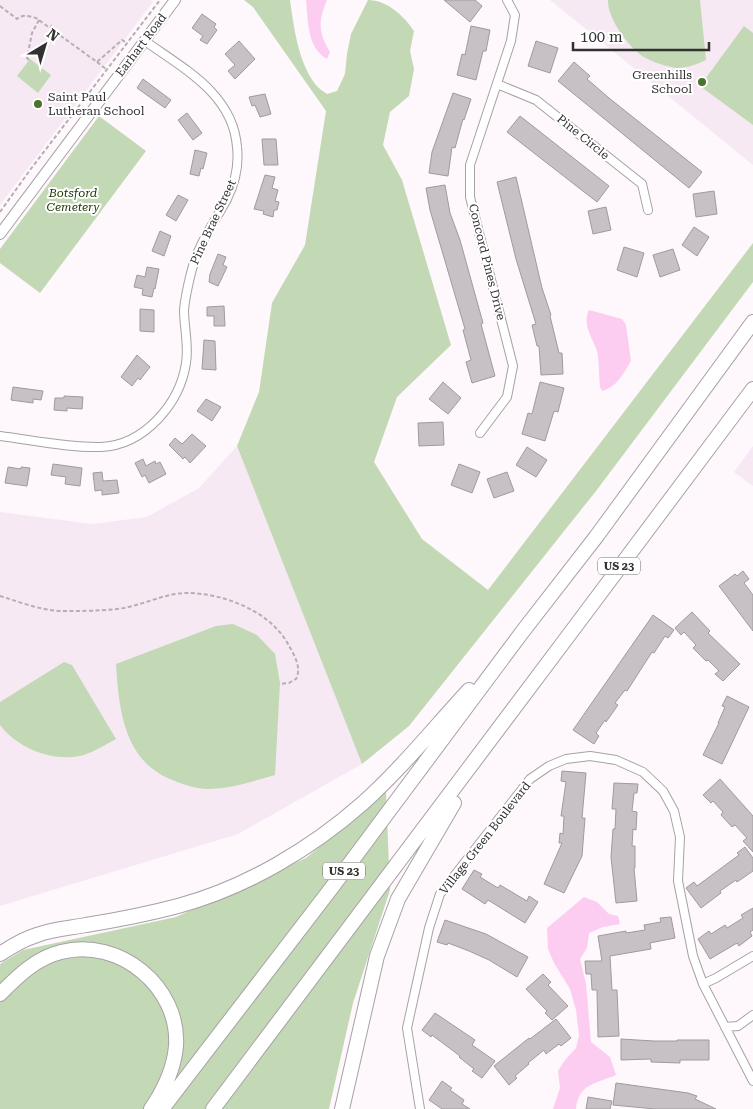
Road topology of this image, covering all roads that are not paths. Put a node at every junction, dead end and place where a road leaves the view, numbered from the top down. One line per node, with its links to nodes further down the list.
1 (175, 0): 3 (street, Earhart Road)
2 (507, 0): 4 (street, Concord Pines Drive)
3 (145, 41): 6 (street, Earhart Road); 10 (street, Pine Brae Street)
4 (497, 84): 5 (street, Pine Circle); 9 (street, Concord Pines Drive)
5 (648, 210)
6 (0, 234)
7 (753, 322): 11 (highway, US 23)
8 (753, 389): 12 (highway, US 23)
9 (480, 433)
10 (0, 436)
11 (523, 631): 13 (highway); 21 (highway, US 23)
12 (487, 745): 22 (highway, US 23); 23 (highway)
13 (0, 954)
14 (753, 956): 15 (street)
15 (703, 984): 18 (street, Village Green Boulevard); 24 (street, Village Green Boulevard)
16 (0, 994): 20 (highway)
17 (753, 1015): 18 (street)
18 (725, 1027): 19 (street, Village Green Boulevard)
19 (753, 1081)
20 (151, 1109)
21 (162, 1109)
22 (212, 1109)
23 (342, 1109)
24 (420, 1109)

